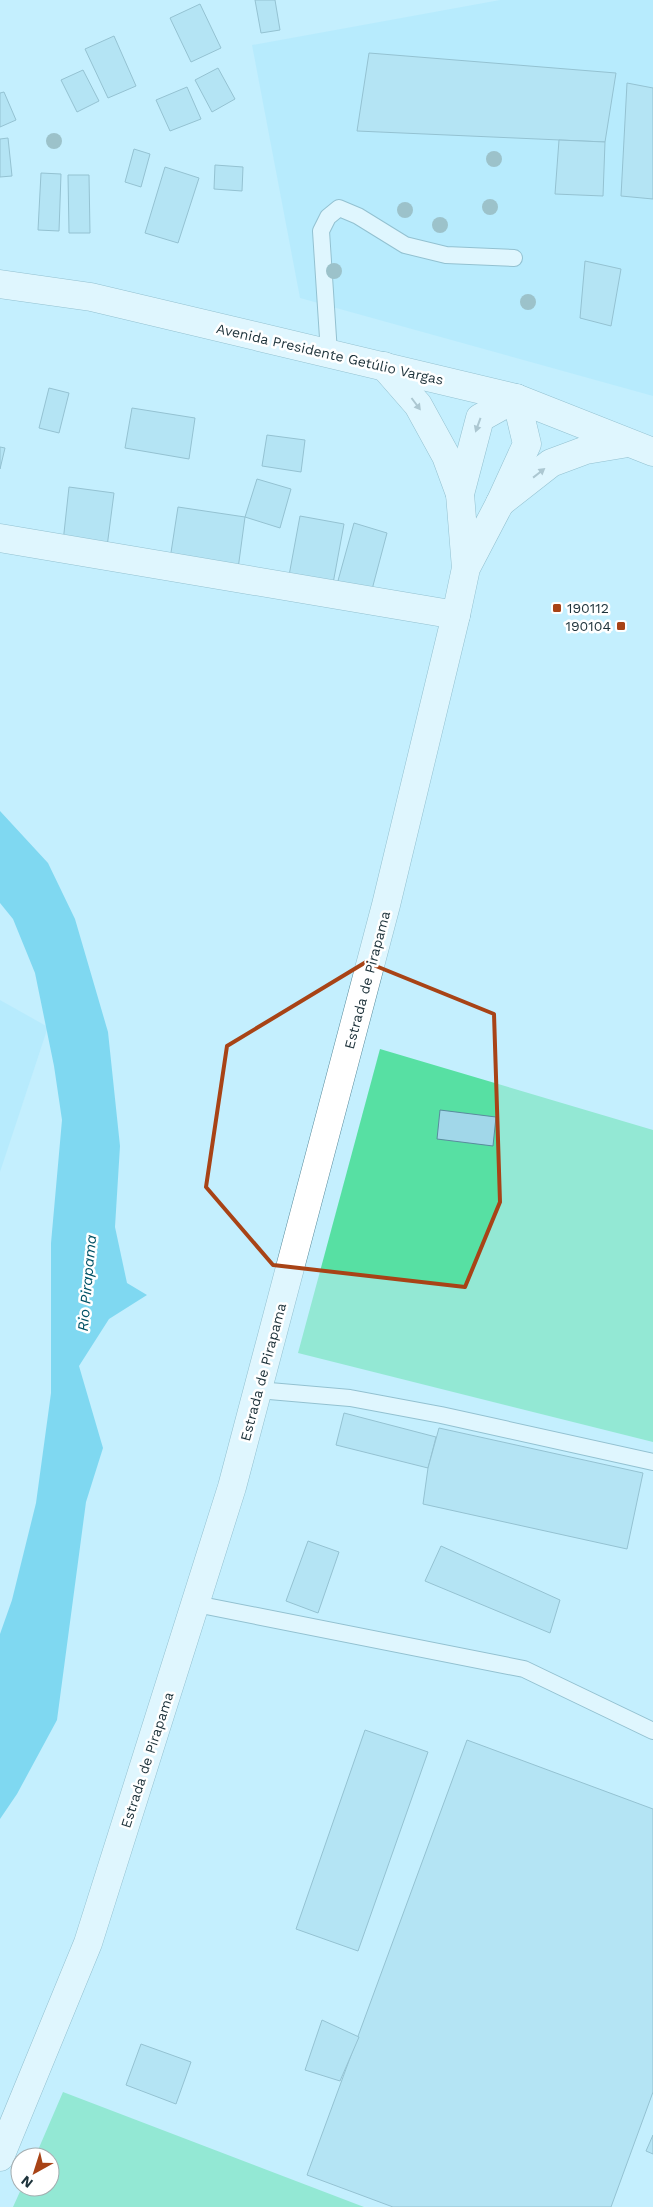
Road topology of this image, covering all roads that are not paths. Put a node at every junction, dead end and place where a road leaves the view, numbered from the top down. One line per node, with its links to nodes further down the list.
1 (514, 258): 3 (lane)
2 (0, 284): 3 (main road, Avenida Presidente Getúlio Vargas)
3 (329, 353): 4 (main road, Avenida Presidente Getúlio Vargas)
4 (384, 366): 5 (main road, Avenida Presidente Getúlio Vargas); 8 (main road, one-way to 8)
5 (516, 398): 6 (main road, Avenida Presidente Getúlio Vargas); 8 (main road, Estrada de Pirapama, one-way to 8); 9 (main road, Estrada de Pirapama)
6 (628, 443): 7 (main road, Avenida Presidente Getúlio Vargas); 9 (main road, one-way to 6)
7 (653, 452)
8 (460, 494): 11 (main road, Estrada de Pirapama)
9 (500, 503): 11 (main road, Estrada de Pirapama)
10 (0, 538): 12 (main road)
11 (466, 568): 12 (main road, Estrada de Pirapama)
12 (456, 614): 13 (main road, Estrada de Pirapama)
13 (258, 1390): 14 (lane); 15 (main road, Estrada de Pirapama)
14 (653, 1462)
15 (196, 1604): 16 (lane); 17 (main road, Estrada de Pirapama)
16 (653, 1731)
17 (0, 2157)

